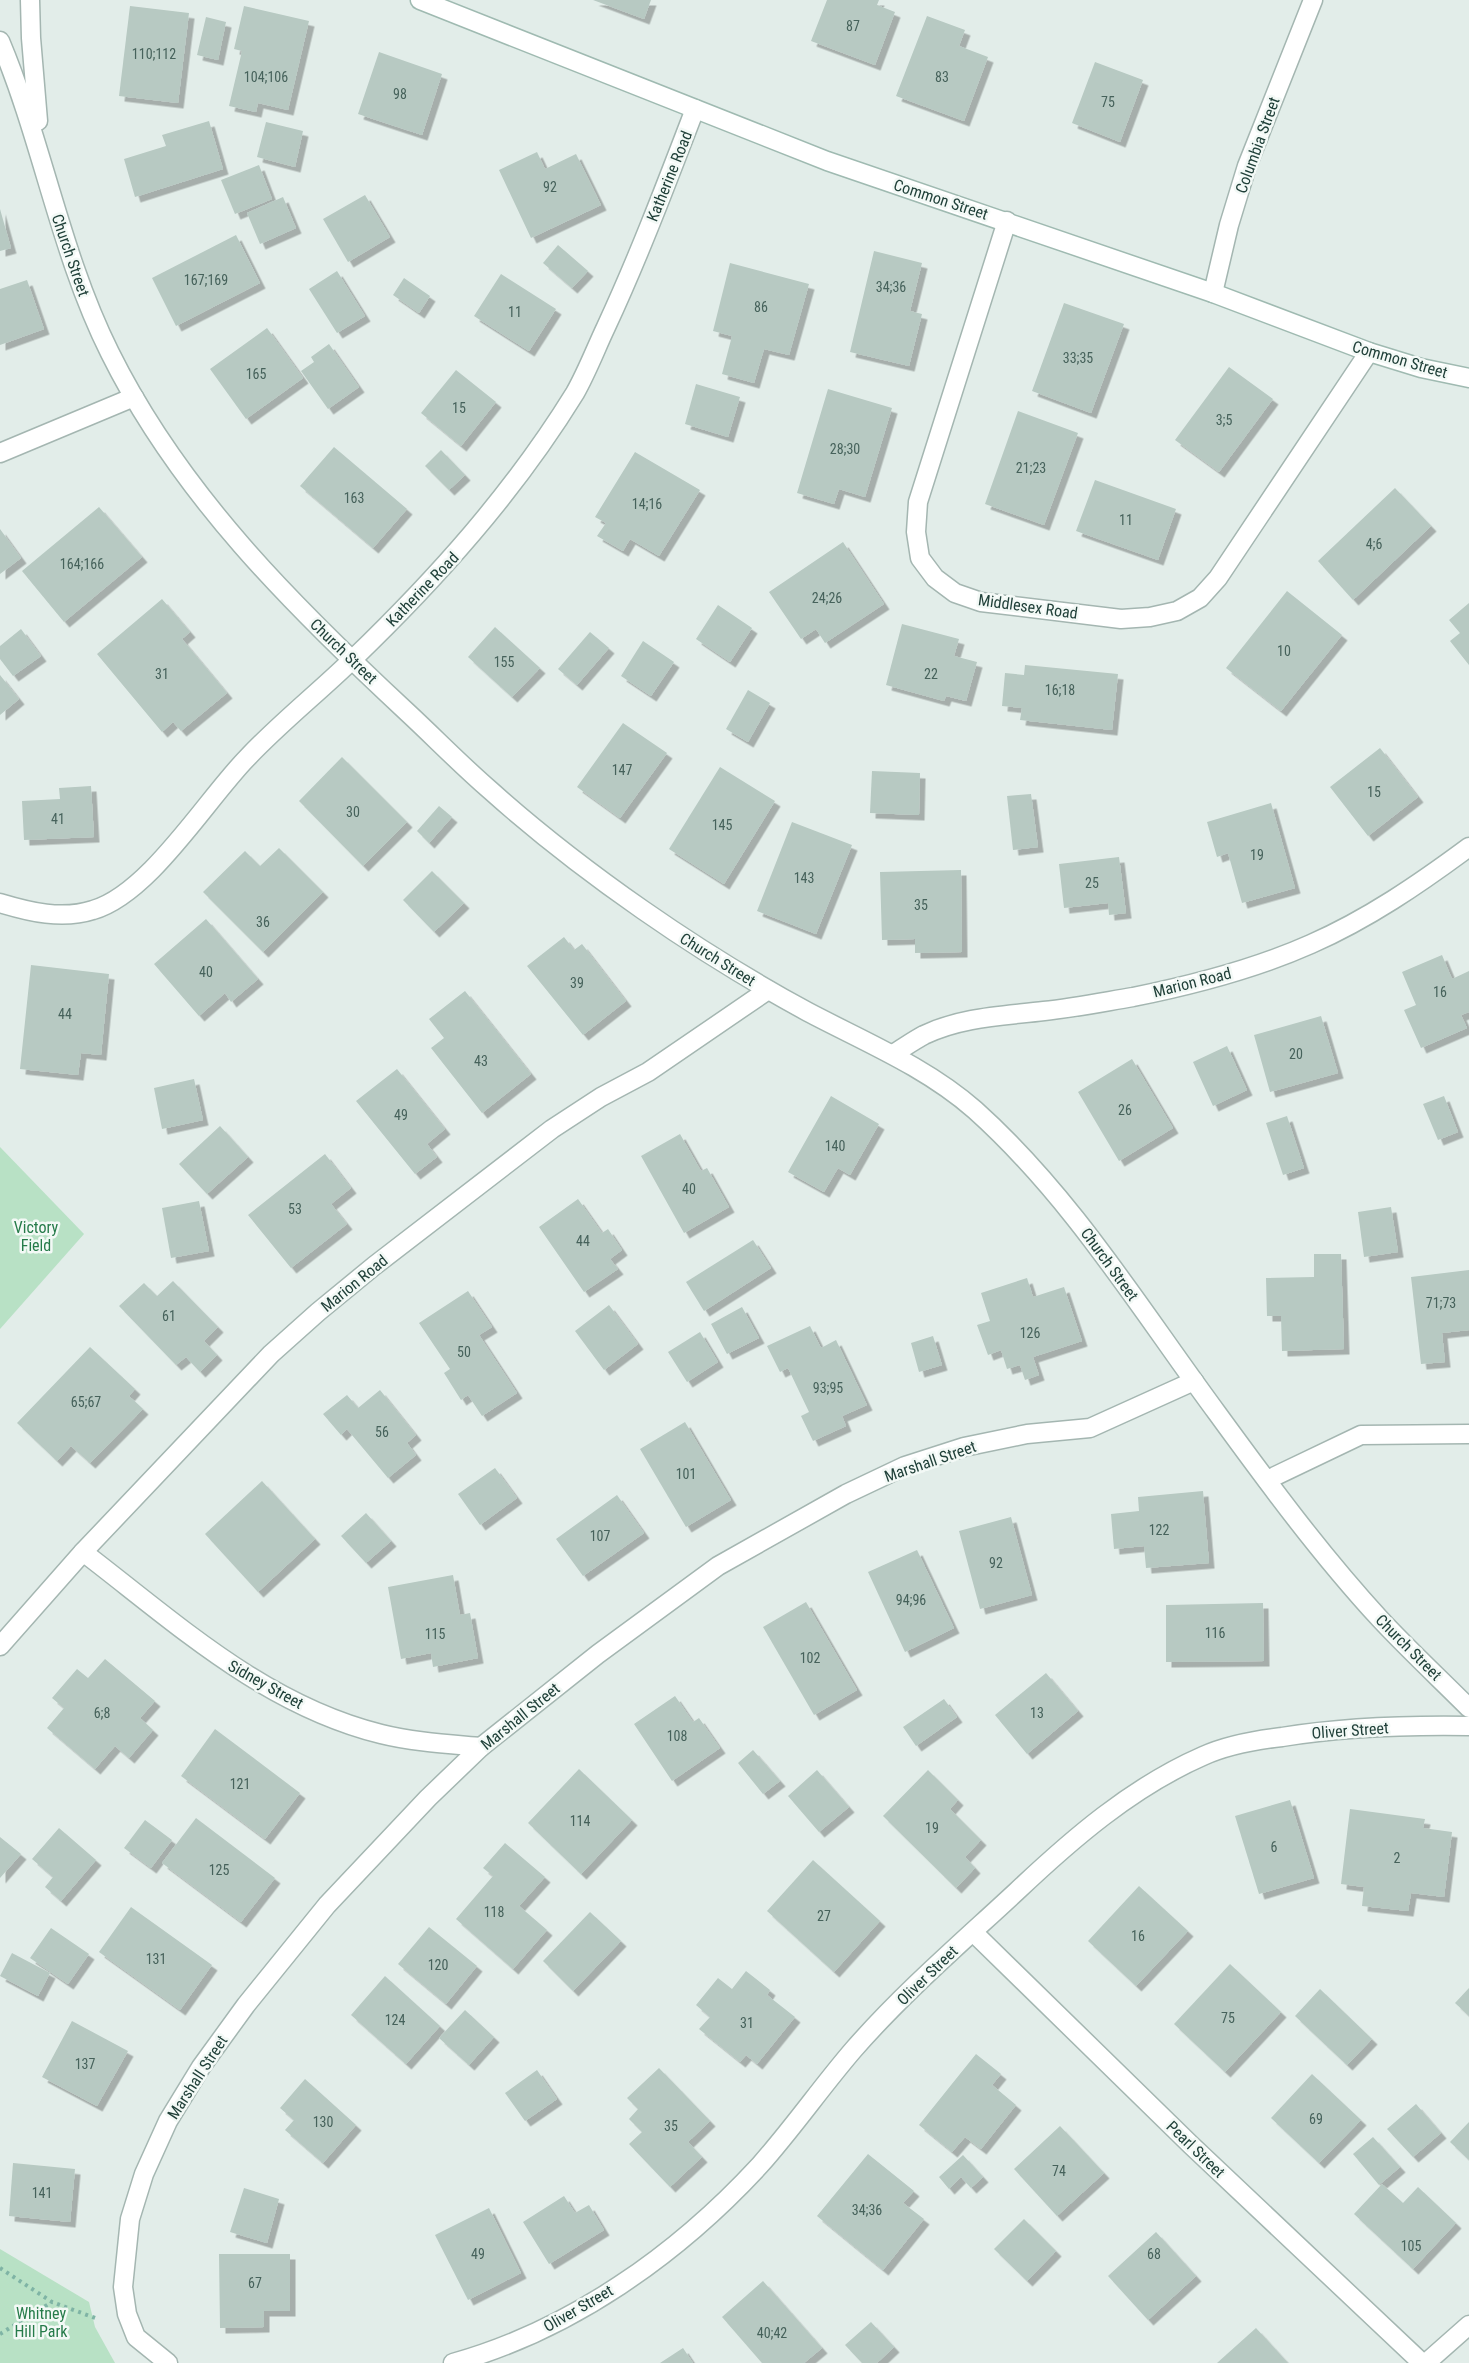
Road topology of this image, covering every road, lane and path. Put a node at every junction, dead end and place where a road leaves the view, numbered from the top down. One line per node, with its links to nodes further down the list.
1 (30, 0): 6 (street, Church Street)
2 (420, 0): 5 (street, Common Street)
3 (1313, 0): 8 (street, Columbia Street)
4 (0, 41): 6 (street, Church Street)
5 (695, 109): 7 (street, Common Street); 13 (street, Katherine Road)
6 (42, 156): 11 (street, Church Street)
7 (1007, 221): 8 (street, Common Street); 9 (street, Middlesex Road)
8 (1213, 293): 9 (street, Common Street)
9 (1369, 352): 10 (street, Common Street)
10 (1469, 378)
11 (134, 397): 12 (street); 13 (street, Church Street)
12 (0, 453)
13 (352, 661): 15 (street, Katherine Road); 16 (street, Church Street)
14 (1469, 847): 17 (street, Marion Road)
15 (0, 903)
16 (768, 990): 17 (street, Church Street); 21 (street, Marion Road)
17 (893, 1054): 18 (street, Church Street)
18 (1194, 1381): 20 (street, Church Street); 25 (street, Marshall Street)
19 (1469, 1434): 20 (street)
20 (1267, 1480): 23 (street, Church Street)
21 (83, 1551): 22 (street, Marion Road); 25 (street, Sidney Street)
22 (0, 1646)
23 (1469, 1708)
24 (1469, 1726): 26 (street, Oliver Street)
25 (481, 1748): 30 (street, Marshall Street)
26 (973, 1932): 31 (street, Oliver Street); 32 (street, Pearl Street)
27 (0, 2268): 29 (path)
28 (1469, 2325): 32 (street)
29 (0, 2334)
30 (168, 2363)
31 (453, 2363)
32 (1424, 2363)

